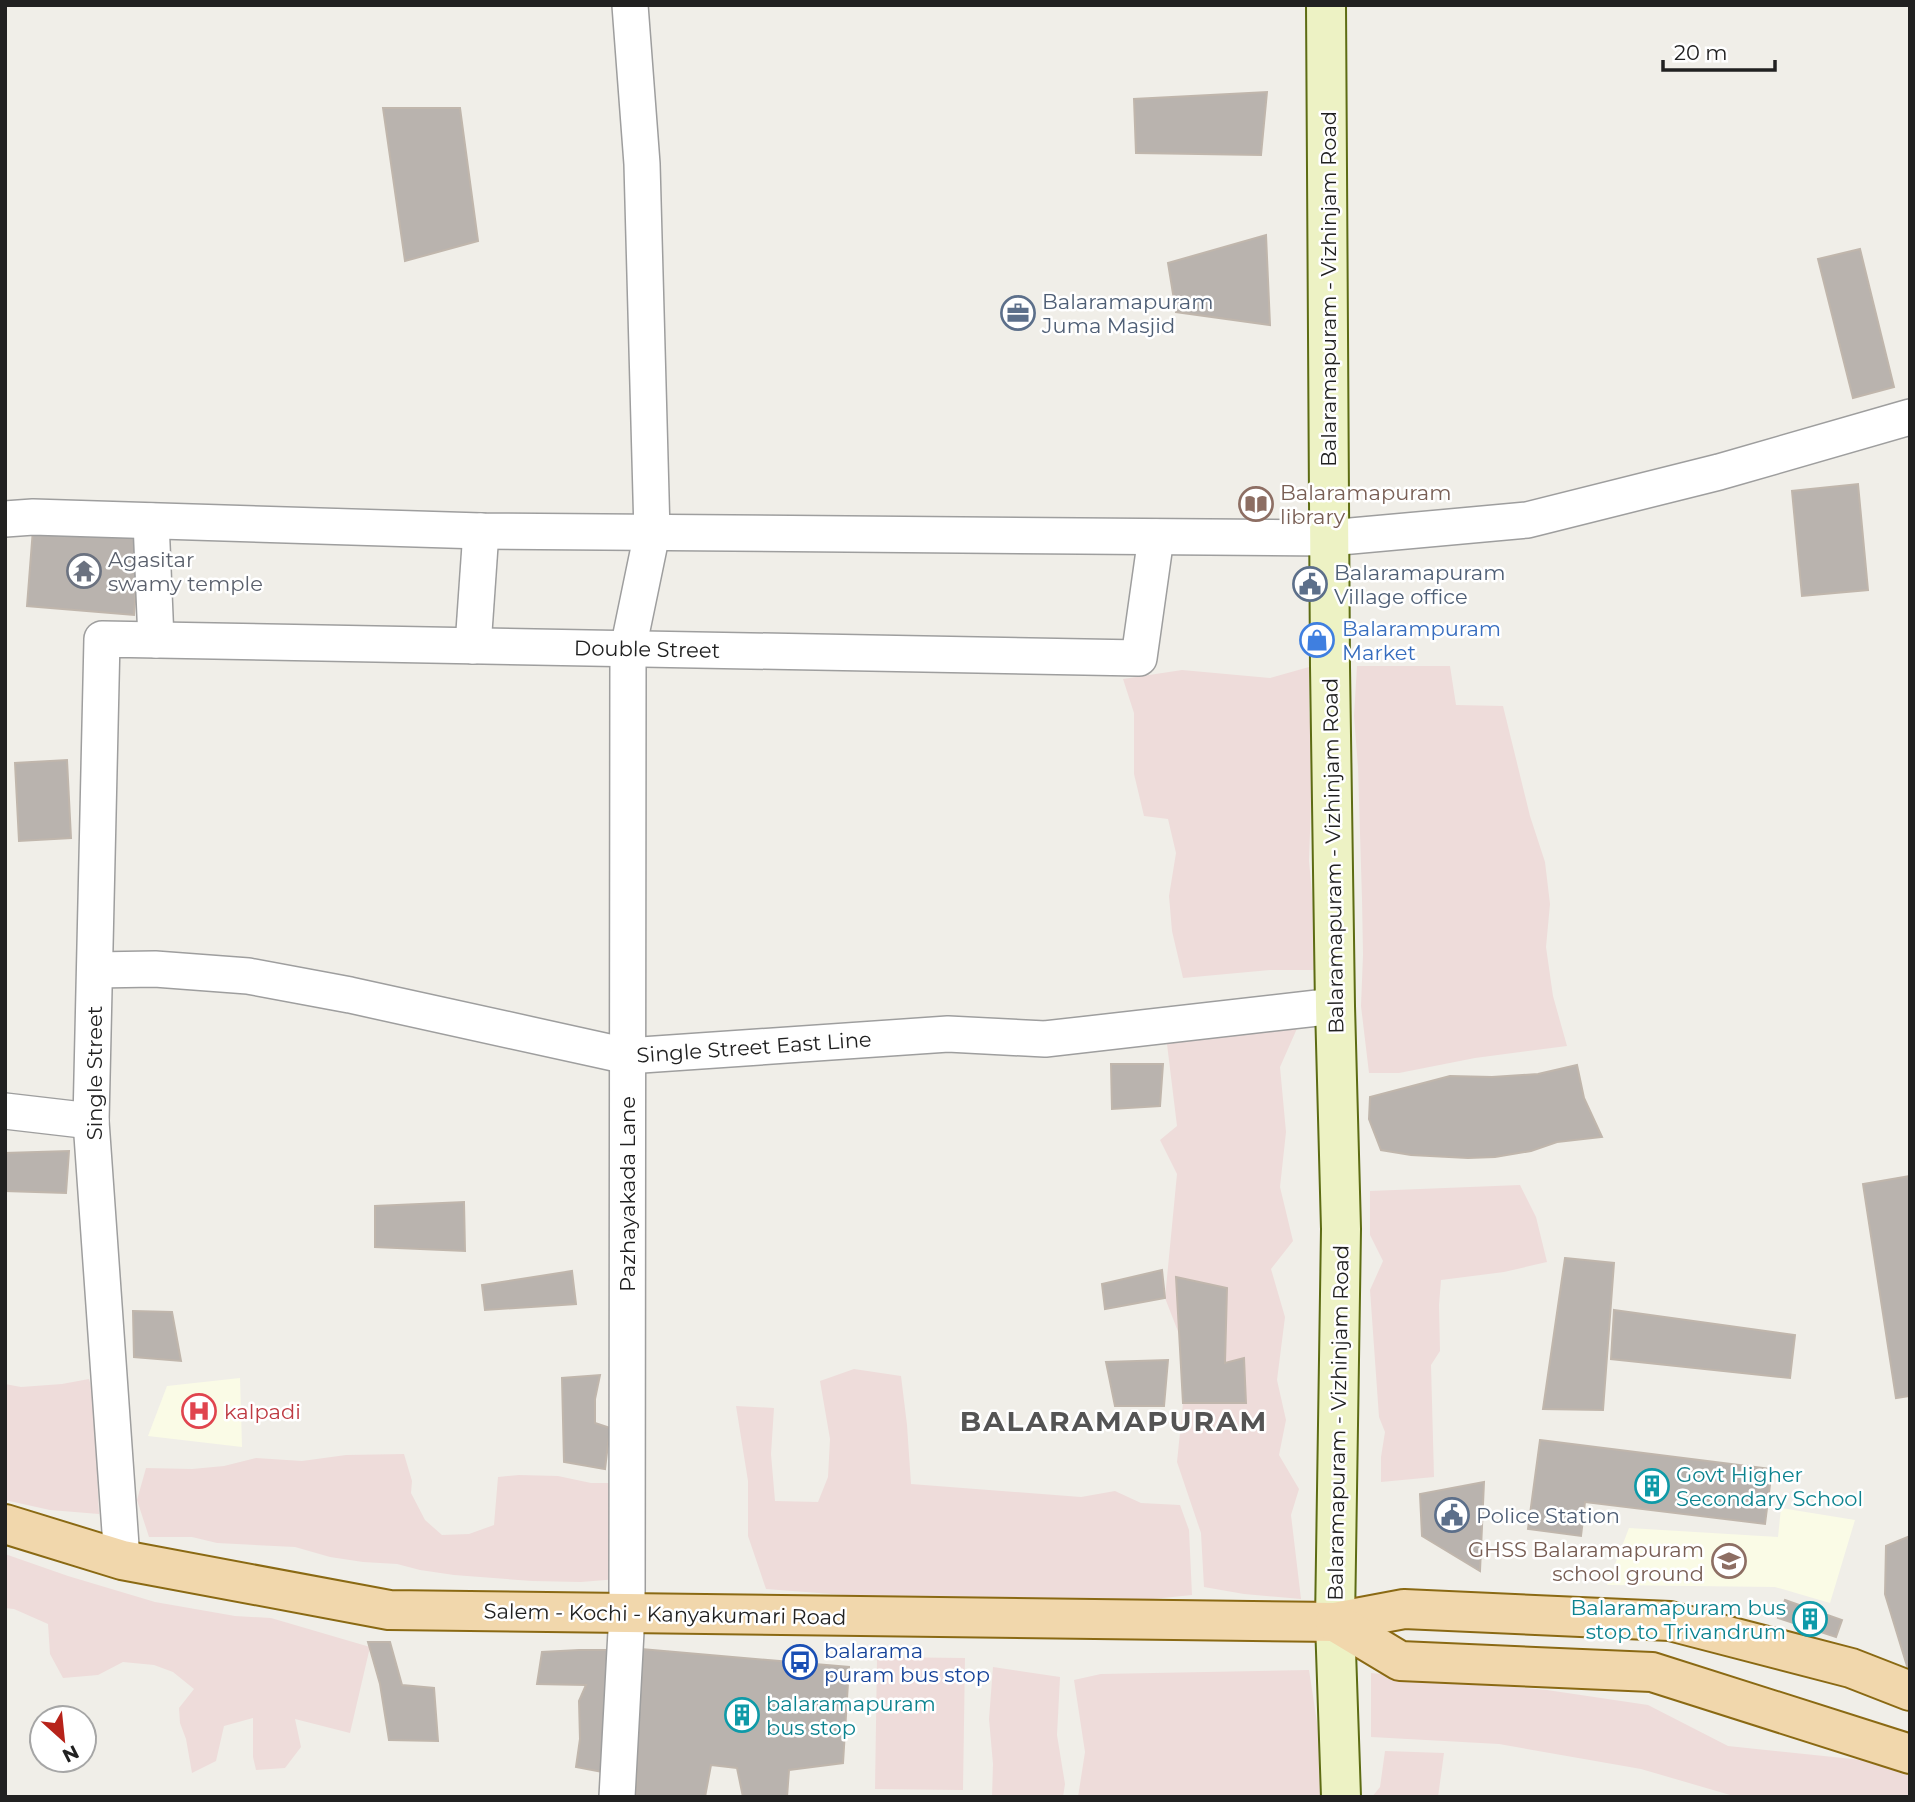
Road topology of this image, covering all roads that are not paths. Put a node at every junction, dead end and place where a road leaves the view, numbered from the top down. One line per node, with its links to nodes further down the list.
1 (630, 5): 7 (street, Pazhayakada Lane)
2 (1326, 5): 9 (main road, Balaramapuram - Vizhinjam Road)
3 (1910, 417): 9 (street)
4 (5, 519): 5 (street)
5 (151, 522): 6 (street); 10 (street)
6 (481, 531): 7 (street); 11 (street)
7 (652, 533): 8 (street); 12 (street, Pazhayakada Lane)
8 (1156, 537): 9 (street); 12 (street, Double Street)
9 (1329, 538): 14 (main road, Balaramapuram - Vizhinjam Road)
10 (156, 640): 11 (street, Double Street); 13 (street, Single Street)
11 (473, 646): 12 (street, Double Street)
12 (628, 649): 15 (street, Pazhayakada Lane)
13 (95, 970): 15 (street, Single Street East Line); 17 (street, Single Street)
14 (1335, 1006): 15 (street, Single Street East Line); 21 (main road, Balaramapuram - Vizhinjam Road)
15 (627, 1056): 20 (street, Pazhayakada Lane)
16 (5, 1111): 17 (street)
17 (91, 1121): 19 (street, Single Street)
18 (5, 1524): 19 (main road, Salem - Kochi - Kanyakumari Road)
19 (122, 1560): 20 (main road, Salem - Kochi - Kanyakumari Road)
20 (627, 1613): 21 (main road, Salem - Kochi - Kanyakumari Road); 24 (street, Pazhayakada Lane)
21 (1335, 1622): 22 (main road, Salem - Kochi - Kanyakumari Road); 23 (main road); 25 (main road, Balaramapuram - Vizhinjam Road)
22 (1910, 1691)
23 (1910, 1754)
24 (617, 1797)
25 (1341, 1797)

